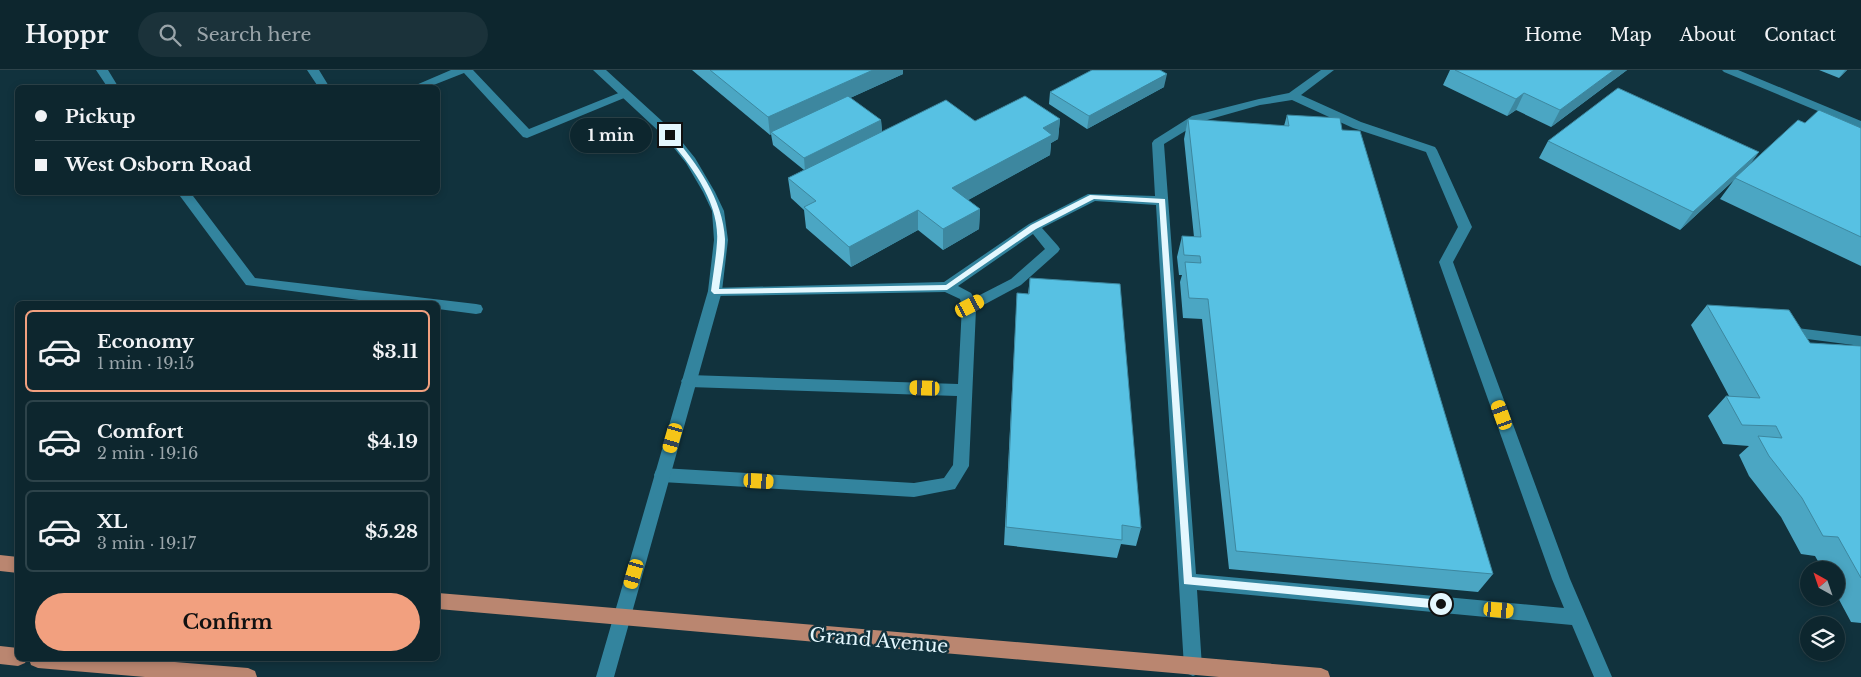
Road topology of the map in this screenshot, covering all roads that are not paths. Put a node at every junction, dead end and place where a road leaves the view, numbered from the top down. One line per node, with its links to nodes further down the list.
1 (102, 70): 8 (street)
2 (462, 70): 10 (street)
3 (466, 70): 11 (street)
4 (599, 70): 11 (street)
5 (1328, 70): 12 (street)
6 (1728, 70): 13 (street)
7 (317, 71): 9 (street)
8 (112, 85)
9 (324, 85)
10 (421, 85)
11 (625, 94): 18 (street)
12 (1293, 96): 15 (street); 32 (street)
13 (1861, 125)
14 (186, 195): 19 (street)
15 (1162, 201): 16 (street); 30 (street)
16 (1034, 227): 17 (street); 21 (street)
17 (947, 287): 18 (street); 21 (street)
18 (714, 291): 25 (street)
19 (407, 301)
20 (440, 304): 22 (street)
21 (970, 306): 26 (street)
22 (476, 309)
23 (1797, 333): 24 (street)
24 (1861, 341)
25 (689, 381): 26 (street); 27 (street)
26 (965, 390): 27 (street)
27 (662, 475): 33 (street)
28 (0, 563): 29 (highway)
29 (15, 565)
30 (1187, 581): 32 (street); 37 (street)
31 (440, 601): 33 (highway, Grand Avenue)
32 (1577, 617): 41 (street)
33 (621, 618): 37 (highway, Grand Avenue); 39 (street)
34 (0, 656): 35 (highway)
35 (15, 657)
36 (61, 661): 38 (highway)
37 (1193, 667): 40 (highway, Grand Avenue)
38 (248, 677)
39 (605, 677)
40 (1321, 677)
41 (1603, 677)

